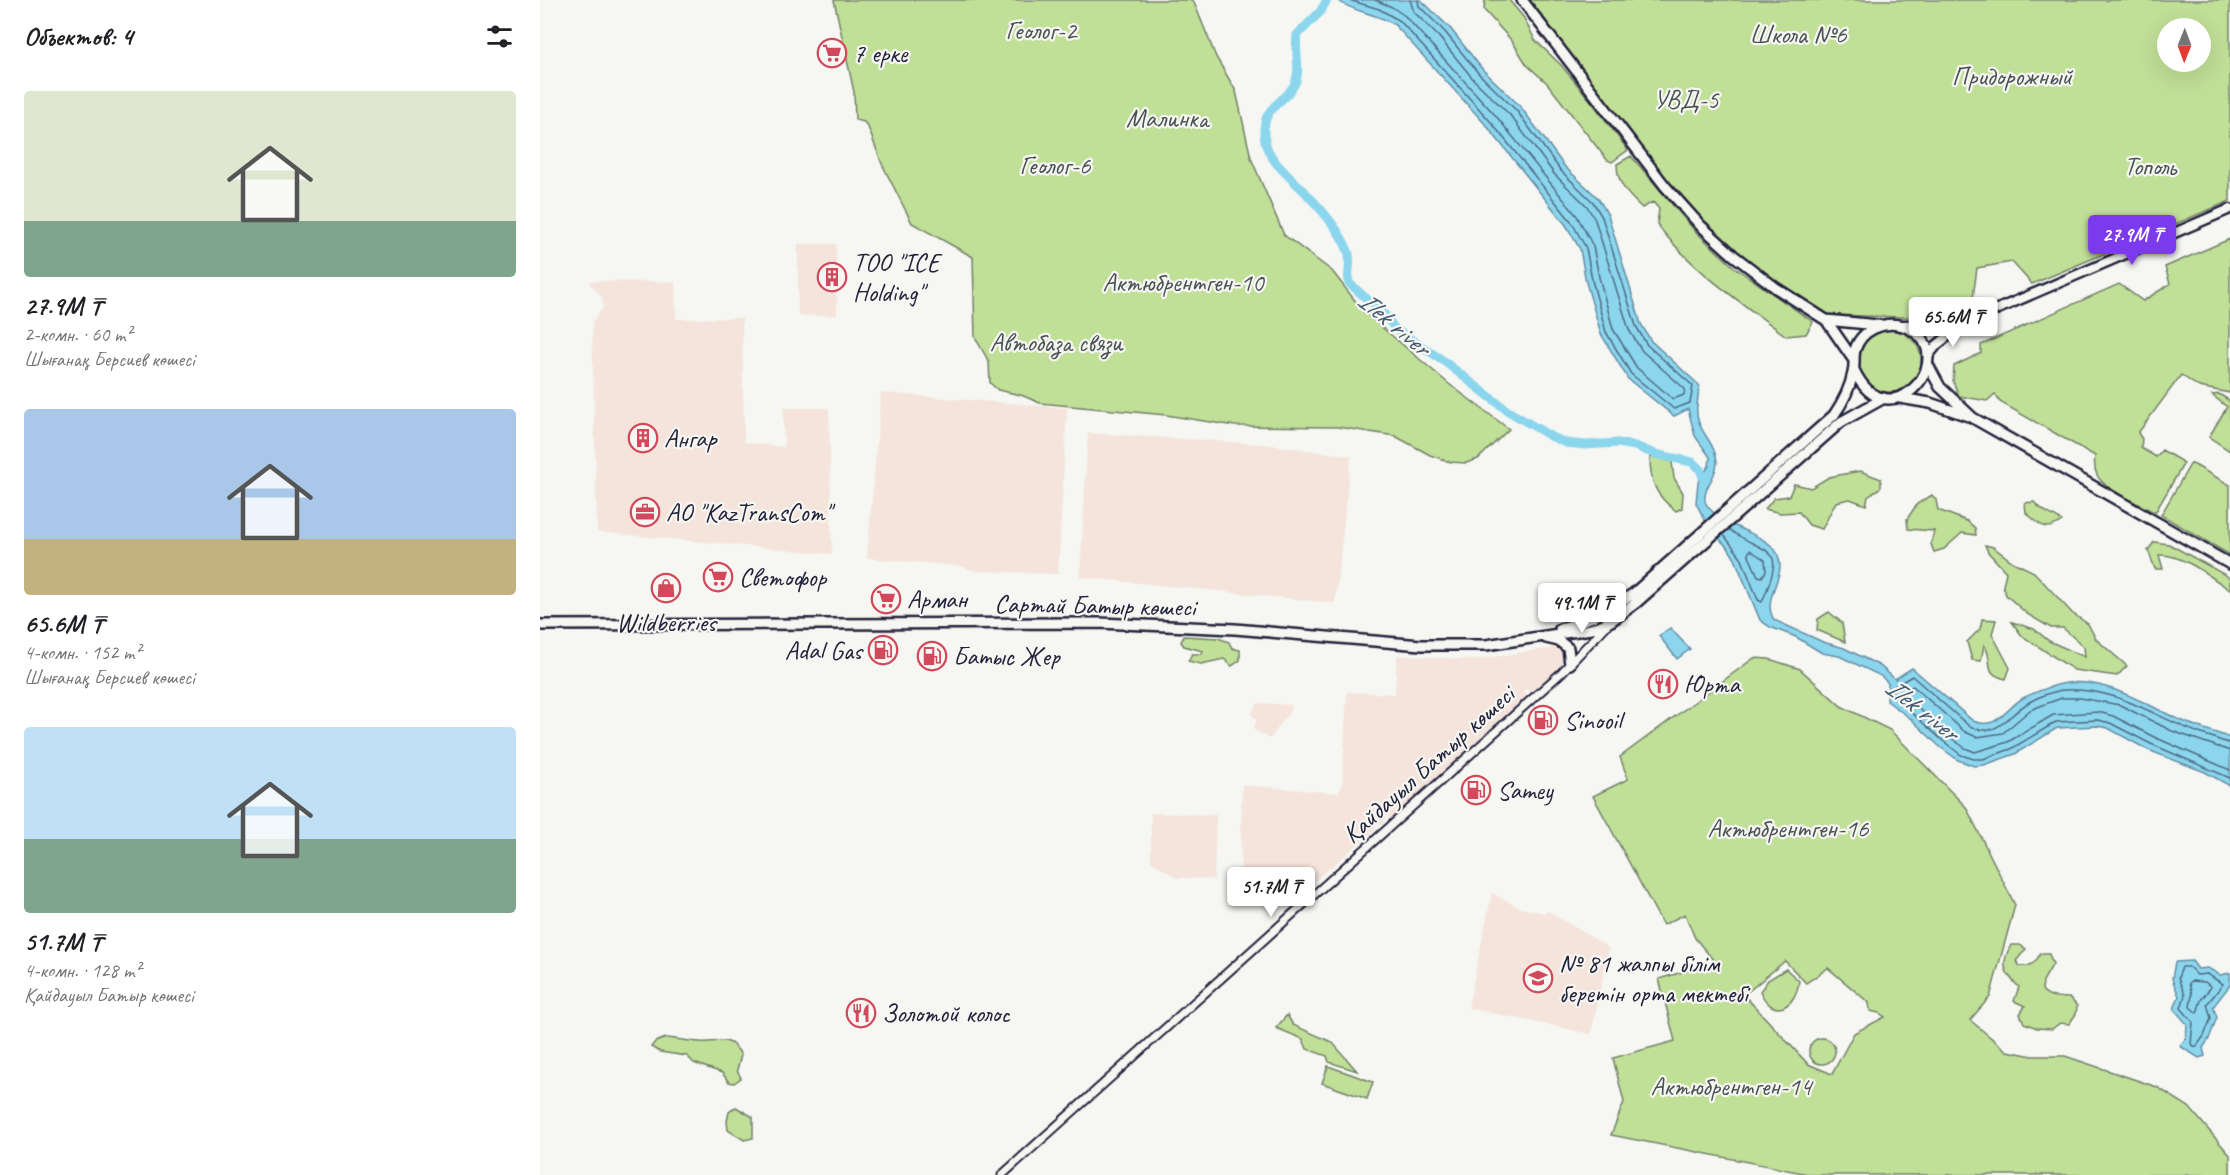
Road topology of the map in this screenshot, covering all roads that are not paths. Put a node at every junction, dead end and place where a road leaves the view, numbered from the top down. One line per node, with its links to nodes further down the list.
1 (1522, 0): 3 (highway)
2 (2230, 209): 4 (main road)
3 (1826, 320): 5 (highway); 7 (highway)
4 (1963, 324): 6 (main road); 8 (main road)
5 (1880, 325): 6 (highway); 7 (highway)
6 (1901, 325): 8 (highway)
7 (1853, 359): 9 (highway)
8 (1928, 361): 11 (highway); 12 (highway)
9 (1854, 370): 10 (highway); 13 (highway)
10 (1884, 398): 11 (highway); 13 (highway)
11 (1899, 398): 12 (highway)
12 (1973, 418): 15 (highway)
13 (1791, 460): 14 (highway)
14 (1680, 558): 16 (highway); 17 (highway)
15 (2230, 564)
16 (1633, 594): 17 (street, Қайдауыл Батыр көшесі); 19 (highway)
17 (1611, 621): 19 (highway); 20 (street, Қайдауыл Батыр көшесі)
18 (540, 625): 19 (highway, Сартай Батыр көшесі)
19 (1540, 637): 20 (highway)
20 (1570, 664): 21 (street, Қайдауыл Батыр көшесі)
21 (1002, 1175)

